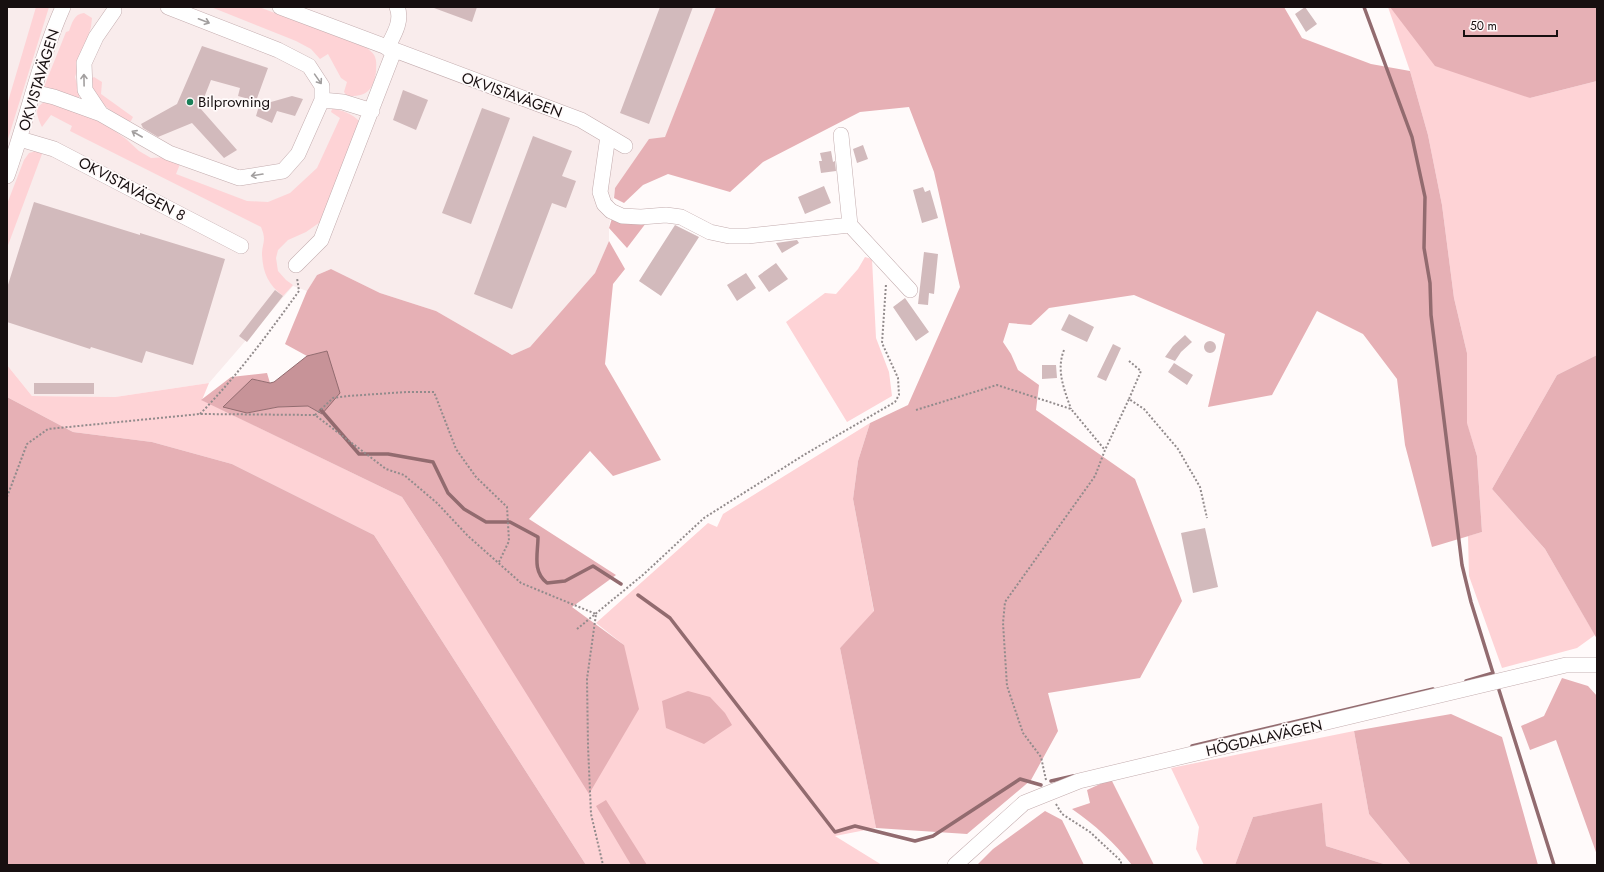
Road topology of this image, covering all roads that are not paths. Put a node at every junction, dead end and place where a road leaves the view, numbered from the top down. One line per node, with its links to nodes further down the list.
1 (63, 7): 7 (street, OKVISTAVÄGEN)
2 (168, 7): 8 (street, one-way to 8)
3 (280, 7): 6 (street, OKVISTAVÄGEN)
4 (397, 7): 6 (street)
5 (112, 8): 10 (street, one-way to 5)
6 (391, 50): 9 (street); 12 (street, OKVISTAVÄGEN)
7 (33, 92): 10 (street); 13 (street, OKVISTAVÄGEN)
8 (322, 100): 9 (street); 10 (street, one-way to 10)
9 (372, 111): 18 (street)
10 (101, 114)
11 (841, 135): 16 (street)
12 (608, 136): 14 (street, OKVISTAVÄGEN); 16 (street)
13 (20, 139): 15 (street, OKVISTAVÄGEN); 17 (street, OKVISTAVÄGEN 8)
14 (625, 146)
15 (7, 176)
16 (850, 225): 19 (street)
17 (241, 246)
18 (296, 265)
19 (910, 290)
20 (1597, 665): 21 (street, HÖGDALAVÄGEN)
21 (955, 865)

